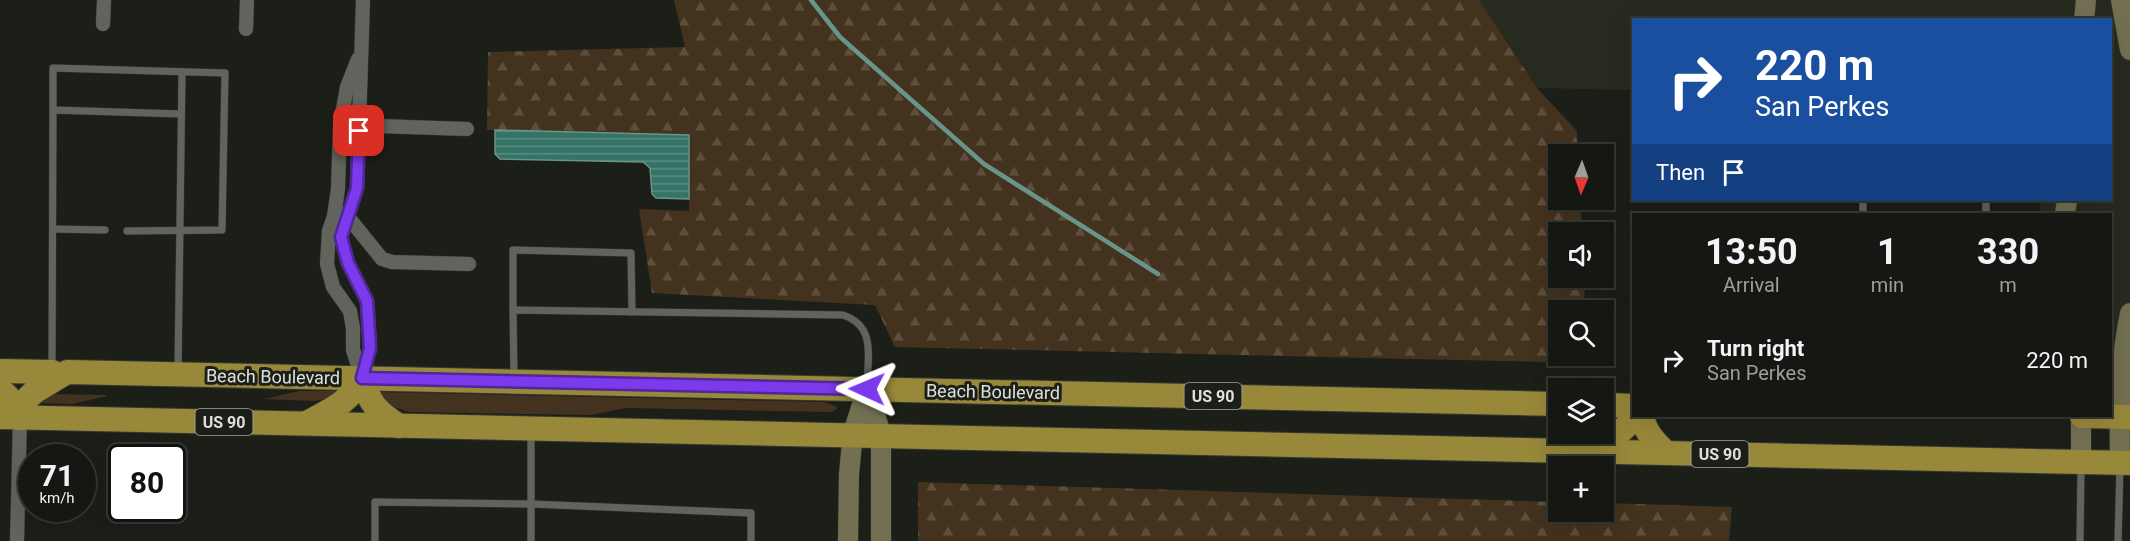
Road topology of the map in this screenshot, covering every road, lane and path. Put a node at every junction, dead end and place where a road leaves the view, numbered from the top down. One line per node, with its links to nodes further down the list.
1 (104, 0): 7 (street)
2 (247, 0): 8 (street)
3 (363, 0): 9 (street)
4 (2086, 0): 6 (street)
5 (2121, 0): 10 (street)
6 (2084, 18)
7 (104, 24)
8 (246, 29)
9 (362, 48): 15 (street); 16 (street)
10 (2130, 50)
11 (182, 72): 12 (lane); 13 (lane); 22 (lane)
12 (54, 110): 13 (lane); 19 (lane)
13 (181, 114): 22 (lane)
14 (466, 129): 15 (street)
15 (359, 131): 16 (street); 18 (street)
16 (340, 134): 17 (street)
17 (335, 211): 18 (street); 30 (street)
18 (348, 217): 23 (street); 30 (street)
19 (53, 229): 20 (lane); 28 (lane)
20 (105, 230)
21 (127, 231): 22 (lane)
22 (179, 231): 29 (lane)
23 (469, 264)
24 (513, 310): 25 (lane); 25 (lane); 31 (lane)
25 (632, 312): 33 (lane)
26 (2130, 313): 41 (street)
27 (0, 371): 28 (highway, Beach Boulevard / US 90)
28 (60, 372): 29 (highway, Beach Boulevard / US 90); 37 (highway)
29 (178, 375): 30 (highway, Beach Boulevard / US 90)
30 (362, 378): 31 (highway, Beach Boulevard / US 90); 42 (highway); 43 (highway)
31 (514, 382): 33 (highway, Beach Boulevard / US 90)
32 (0, 389): 37 (highway)
33 (867, 389): 34 (highway, Beach Boulevard / US 90); 45 (street); 46 (street)
34 (1548, 404)
35 (1614, 405): 36 (highway)
36 (1632, 406)
37 (10, 417): 42 (highway, US 90); 52 (street)
38 (1633, 417): 47 (highway)
39 (1642, 417): 48 (highway)
40 (2081, 417): 49 (street)
41 (2125, 417): 50 (street)
42 (305, 424): 43 (highway, US 90)
43 (399, 426): 44 (highway, US 90)
44 (531, 429): 45 (highway, US 90); 51 (lane)
45 (853, 433): 46 (highway, US 90); 56 (street)
46 (881, 434): 47 (highway, US 90); 57 (street)
47 (1580, 451): 48 (highway, US 90)
48 (1666, 453): 49 (highway, US 90)
49 (2082, 462): 50 (highway, US 90); 58 (lane)
50 (2125, 463): 59 (lane)
51 (531, 504): 53 (lane); 54 (lane); 55 (lane)
52 (17, 541)
53 (375, 541)
54 (531, 541)
55 (751, 541)
56 (848, 541)
57 (881, 541)
58 (2080, 541)
59 (2118, 541)

